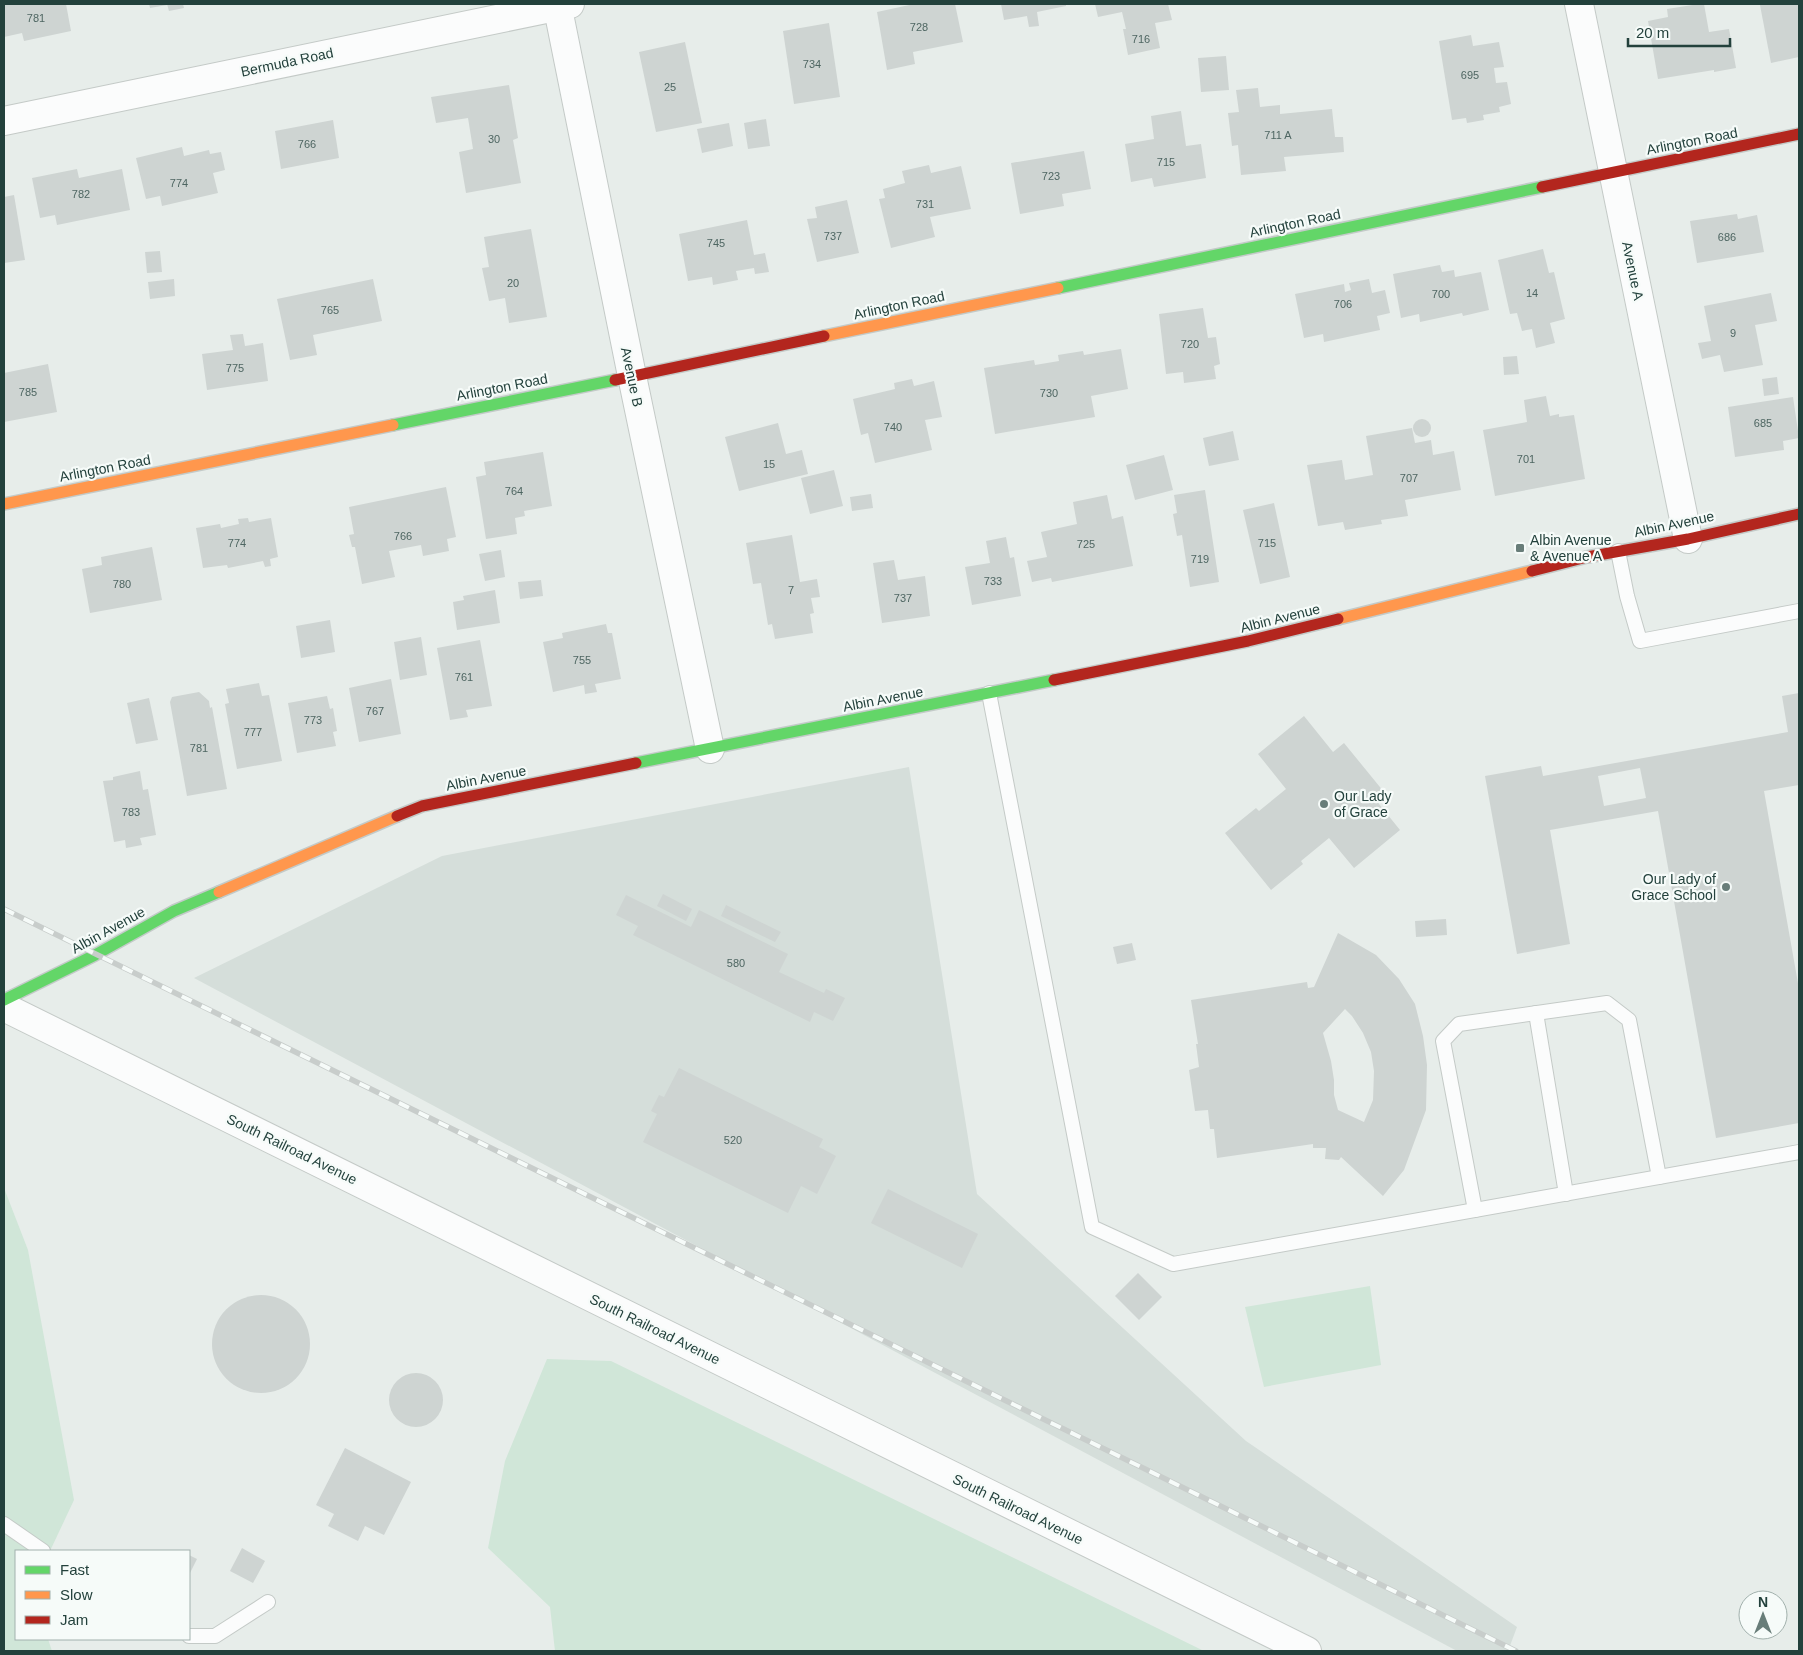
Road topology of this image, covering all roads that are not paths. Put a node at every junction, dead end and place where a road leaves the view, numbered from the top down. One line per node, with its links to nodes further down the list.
1 (1579, 4): 5 (street, Avenue A)
2 (562, 5): 3 (street, Bermuda Road); 6 (street, Avenue B)
3 (4, 121)
4 (1799, 134): 5 (street, Arlington Road)
5 (1612, 172): 6 (street, Arlington Road); 9 (street, Avenue A)
6 (632, 376): 7 (street, Arlington Road); 13 (street, Avenue B)
7 (4, 504)
8 (1799, 514): 9 (street, Albin Avenue)
9 (1688, 539): 10 (street, Albin Avenue)
10 (1618, 551): 11 (lane); 12 (street, Albin Avenue)
11 (1799, 611)
12 (989, 694): 13 (street, Albin Avenue); 20 (lane)
13 (710, 749): 14 (street, Albin Avenue)
14 (4, 1000)
15 (4, 1007): 25 (street, South Railroad Avenue)
16 (1536, 1013): 18 (lane); 19 (lane); 20 (lane)
17 (1799, 1152): 18 (lane)
18 (1659, 1177): 19 (lane)
19 (1566, 1194): 20 (lane)
20 (1476, 1210)
21 (4, 1524): 22 (lane)
22 (42, 1550)
23 (268, 1602): 24 (lane)
24 (190, 1636)
25 (1307, 1651)

